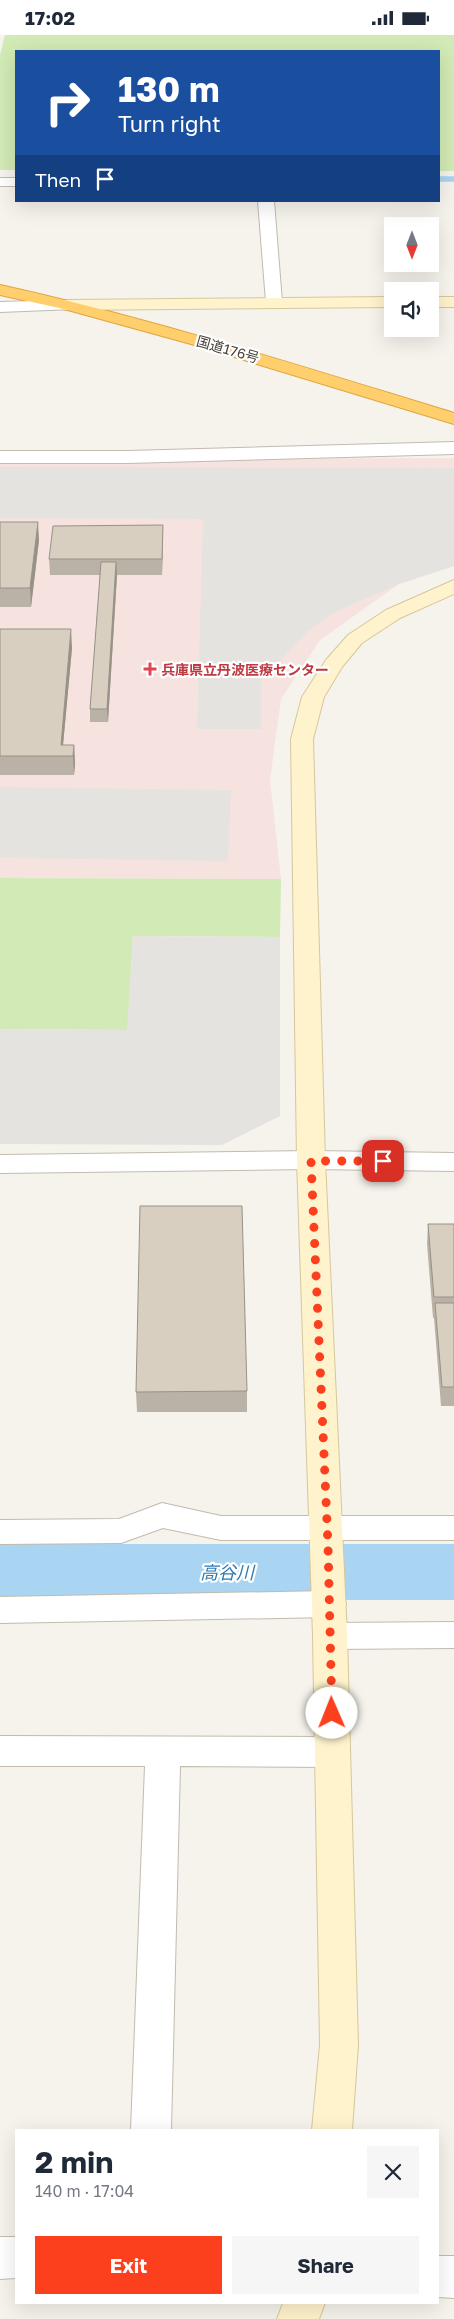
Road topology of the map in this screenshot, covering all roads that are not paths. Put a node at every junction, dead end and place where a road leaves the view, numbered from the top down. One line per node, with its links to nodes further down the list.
1 (0, 182): 2 (street)
2 (15, 182)
3 (266, 202): 5 (street)
4 (0, 290): 9 (highway, 国道176号)
5 (274, 302): 6 (street); 9 (street)
6 (384, 302)
7 (439, 302): 8 (street)
8 (454, 302)
9 (66, 305): 10 (street); 11 (highway, 国道176号)
10 (0, 307)
11 (454, 419)
12 (454, 448): 13 (street)
13 (0, 457)
14 (454, 586): 15 (street)
15 (311, 1161): 16 (street); 17 (street); 20 (street)
16 (454, 1162)
17 (0, 1164)
18 (454, 1528): 20 (street)
19 (0, 1532): 20 (street)
20 (328, 1537): 22 (street)
21 (0, 1610): 22 (street)
22 (330, 1620): 23 (street); 26 (street)
23 (454, 1635)
24 (0, 1751): 25 (street)
25 (163, 1751): 26 (street); 27 (street)
26 (332, 1751): 28 (street)
27 (151, 2129)
28 (332, 2129)
29 (15, 2257): 30 (street)
30 (0, 2258)
31 (439, 2277): 32 (street)
32 (454, 2277)
33 (304, 2304): 34 (street)
34 (298, 2319)

